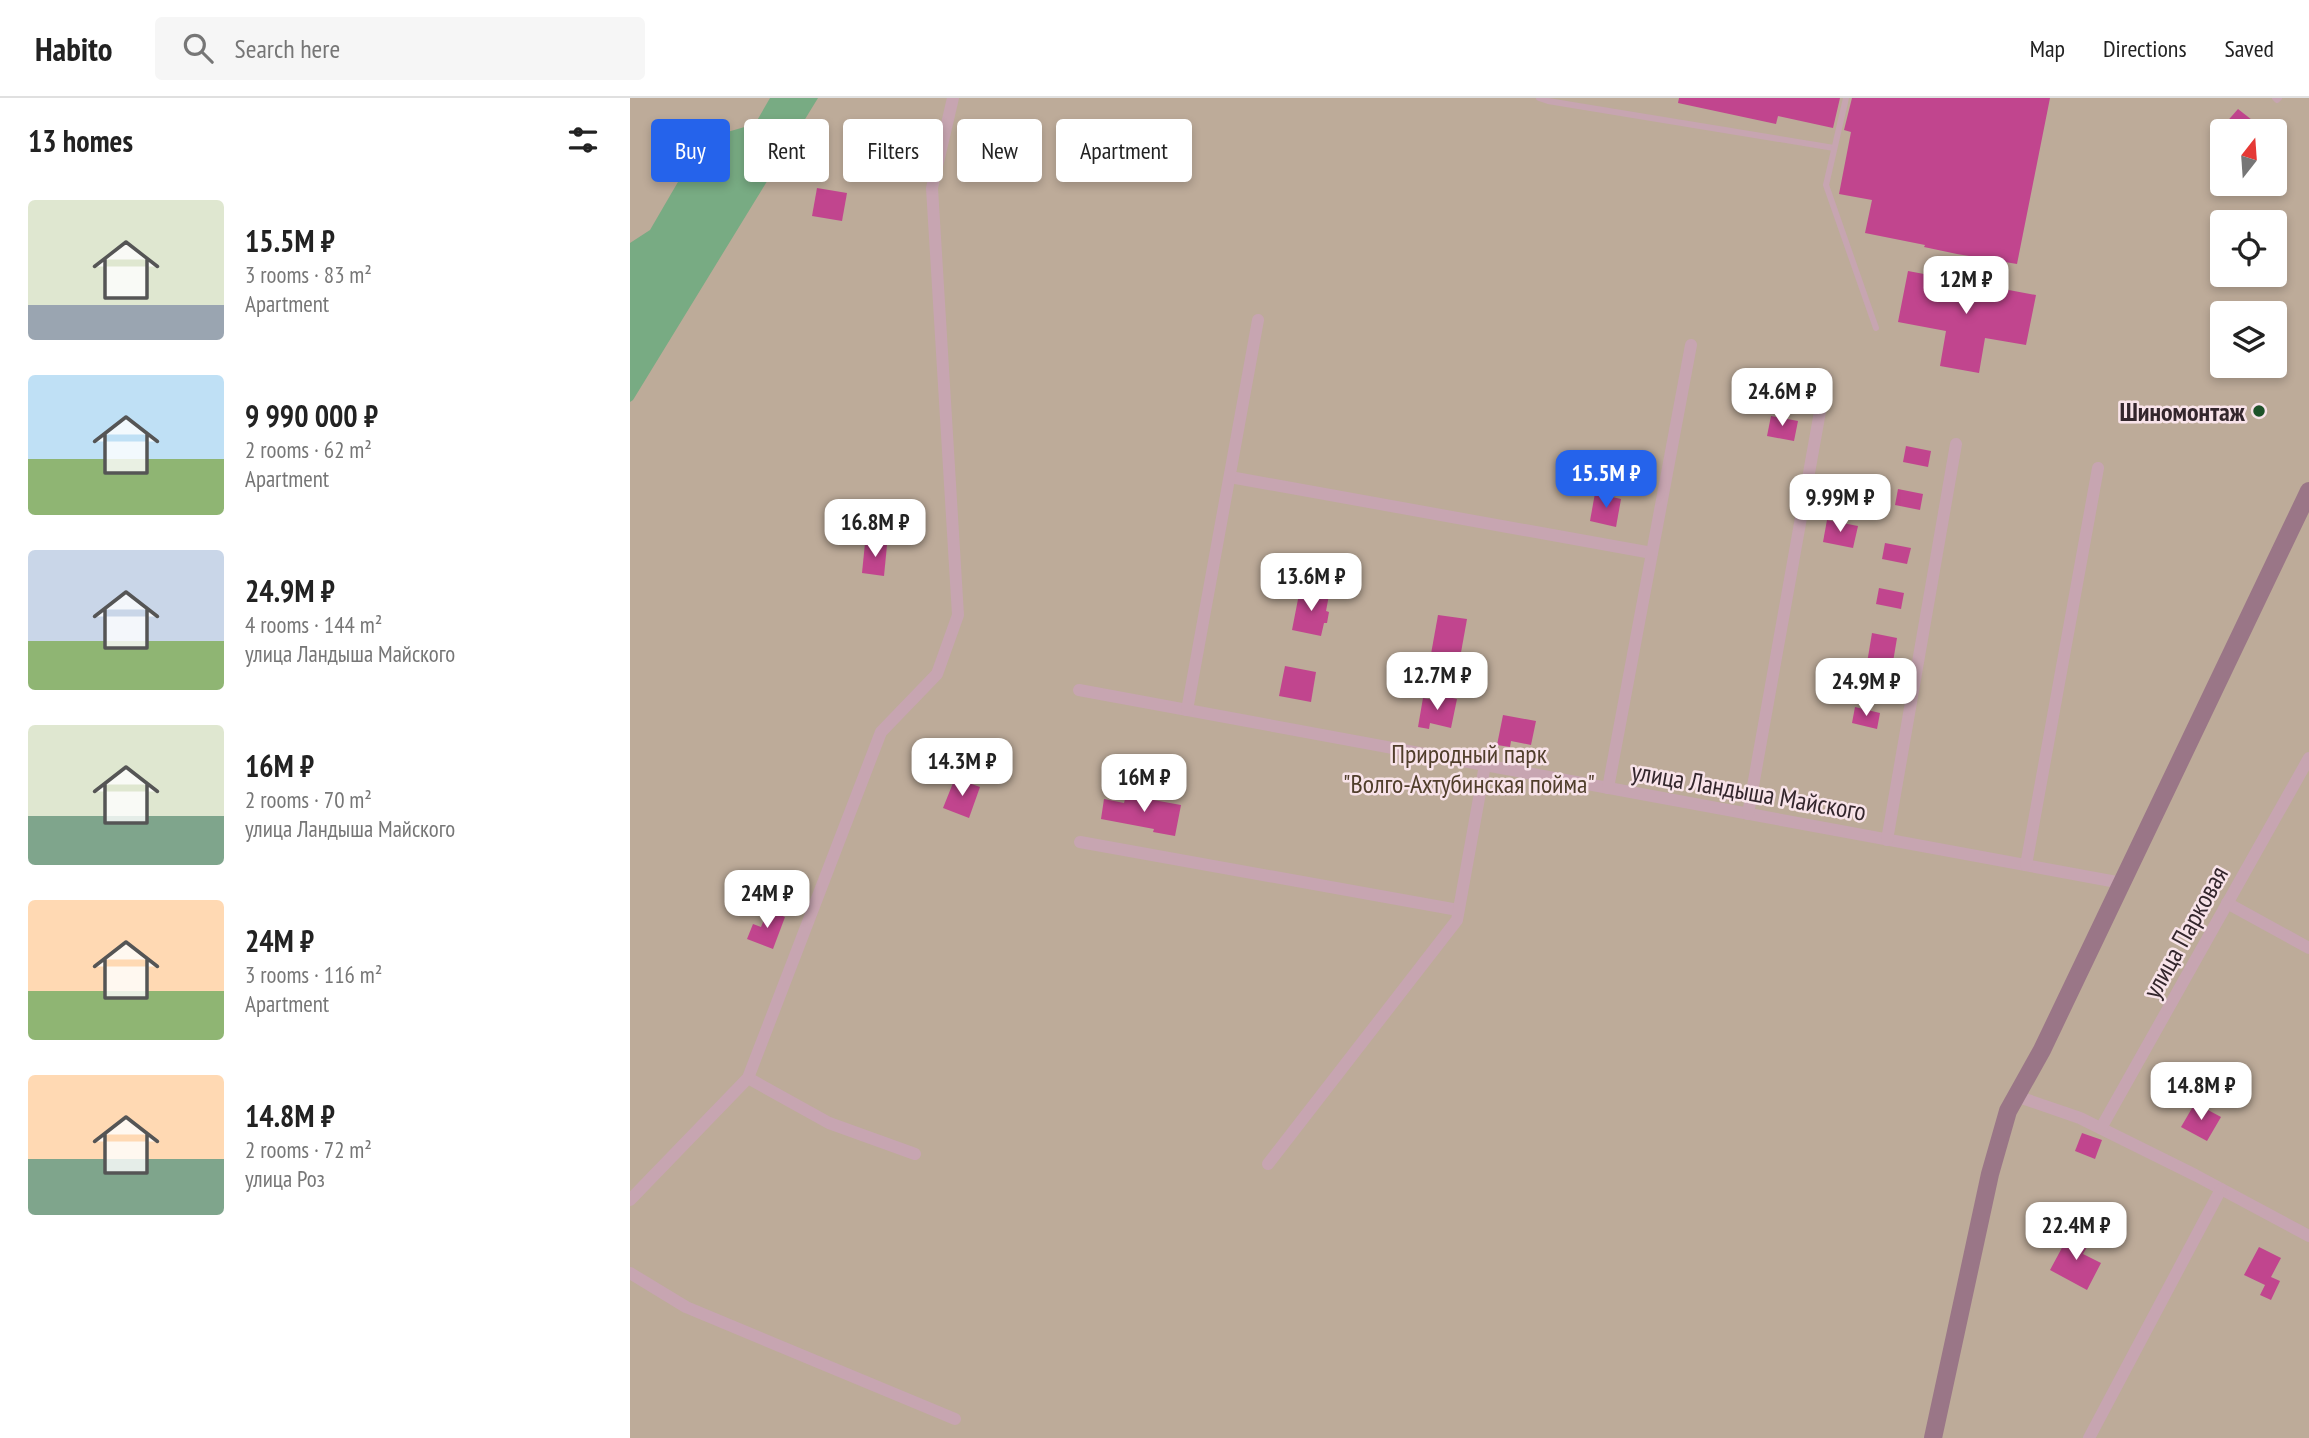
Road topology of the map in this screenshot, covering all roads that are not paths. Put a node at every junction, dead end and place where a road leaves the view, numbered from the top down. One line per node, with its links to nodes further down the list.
1 (953, 98): 27 (street)
2 (1539, 98): 4 (lane)
3 (1846, 98): 4 (lane)
4 (1834, 148): 6 (lane)
5 (1258, 320): 11 (street)
6 (1876, 328)
7 (1691, 345): 13 (street)
8 (1826, 378): 19 (street)
9 (1956, 444): 20 (street)
10 (2098, 468): 22 (street)
11 (1230, 477): 13 (street); 15 (street)
12 (2309, 491): 23 (street)
13 (1652, 553): 18 (street)
14 (1079, 690): 15 (street, улица Ландыша Майского)
15 (1187, 710): 17 (street, улица Ландыша Майского)
16 (2309, 758): 24 (street, улица Парковая)
17 (1485, 765): 18 (street, улица Ландыша Майского); 25 (street)
18 (1608, 788): 19 (street, улица Ландыша Майского)
19 (1748, 814): 20 (street, улица Ландыша Майского)
20 (1887, 840): 22 (street, улица Ландыша Майского)
21 (1080, 842): 25 (street)
22 (2026, 865): 23 (street, улица Ландыша Майского)
23 (2122, 883): 28 (street)
24 (2227, 903): 26 (street); 29 (street, улица Парковая)
25 (1458, 909): 31 (street)
26 (2309, 948)
27 (748, 1079): 30 (street); 33 (street)
28 (2016, 1096): 29 (street); 37 (street)
29 (2101, 1128): 32 (street)
30 (915, 1154)
31 (1268, 1164)
32 (2221, 1189): 34 (street); 38 (street)
33 (630, 1200)
34 (2309, 1236)
35 (630, 1273): 36 (street)
36 (955, 1419)
37 (1933, 1438)
38 (2088, 1438)

